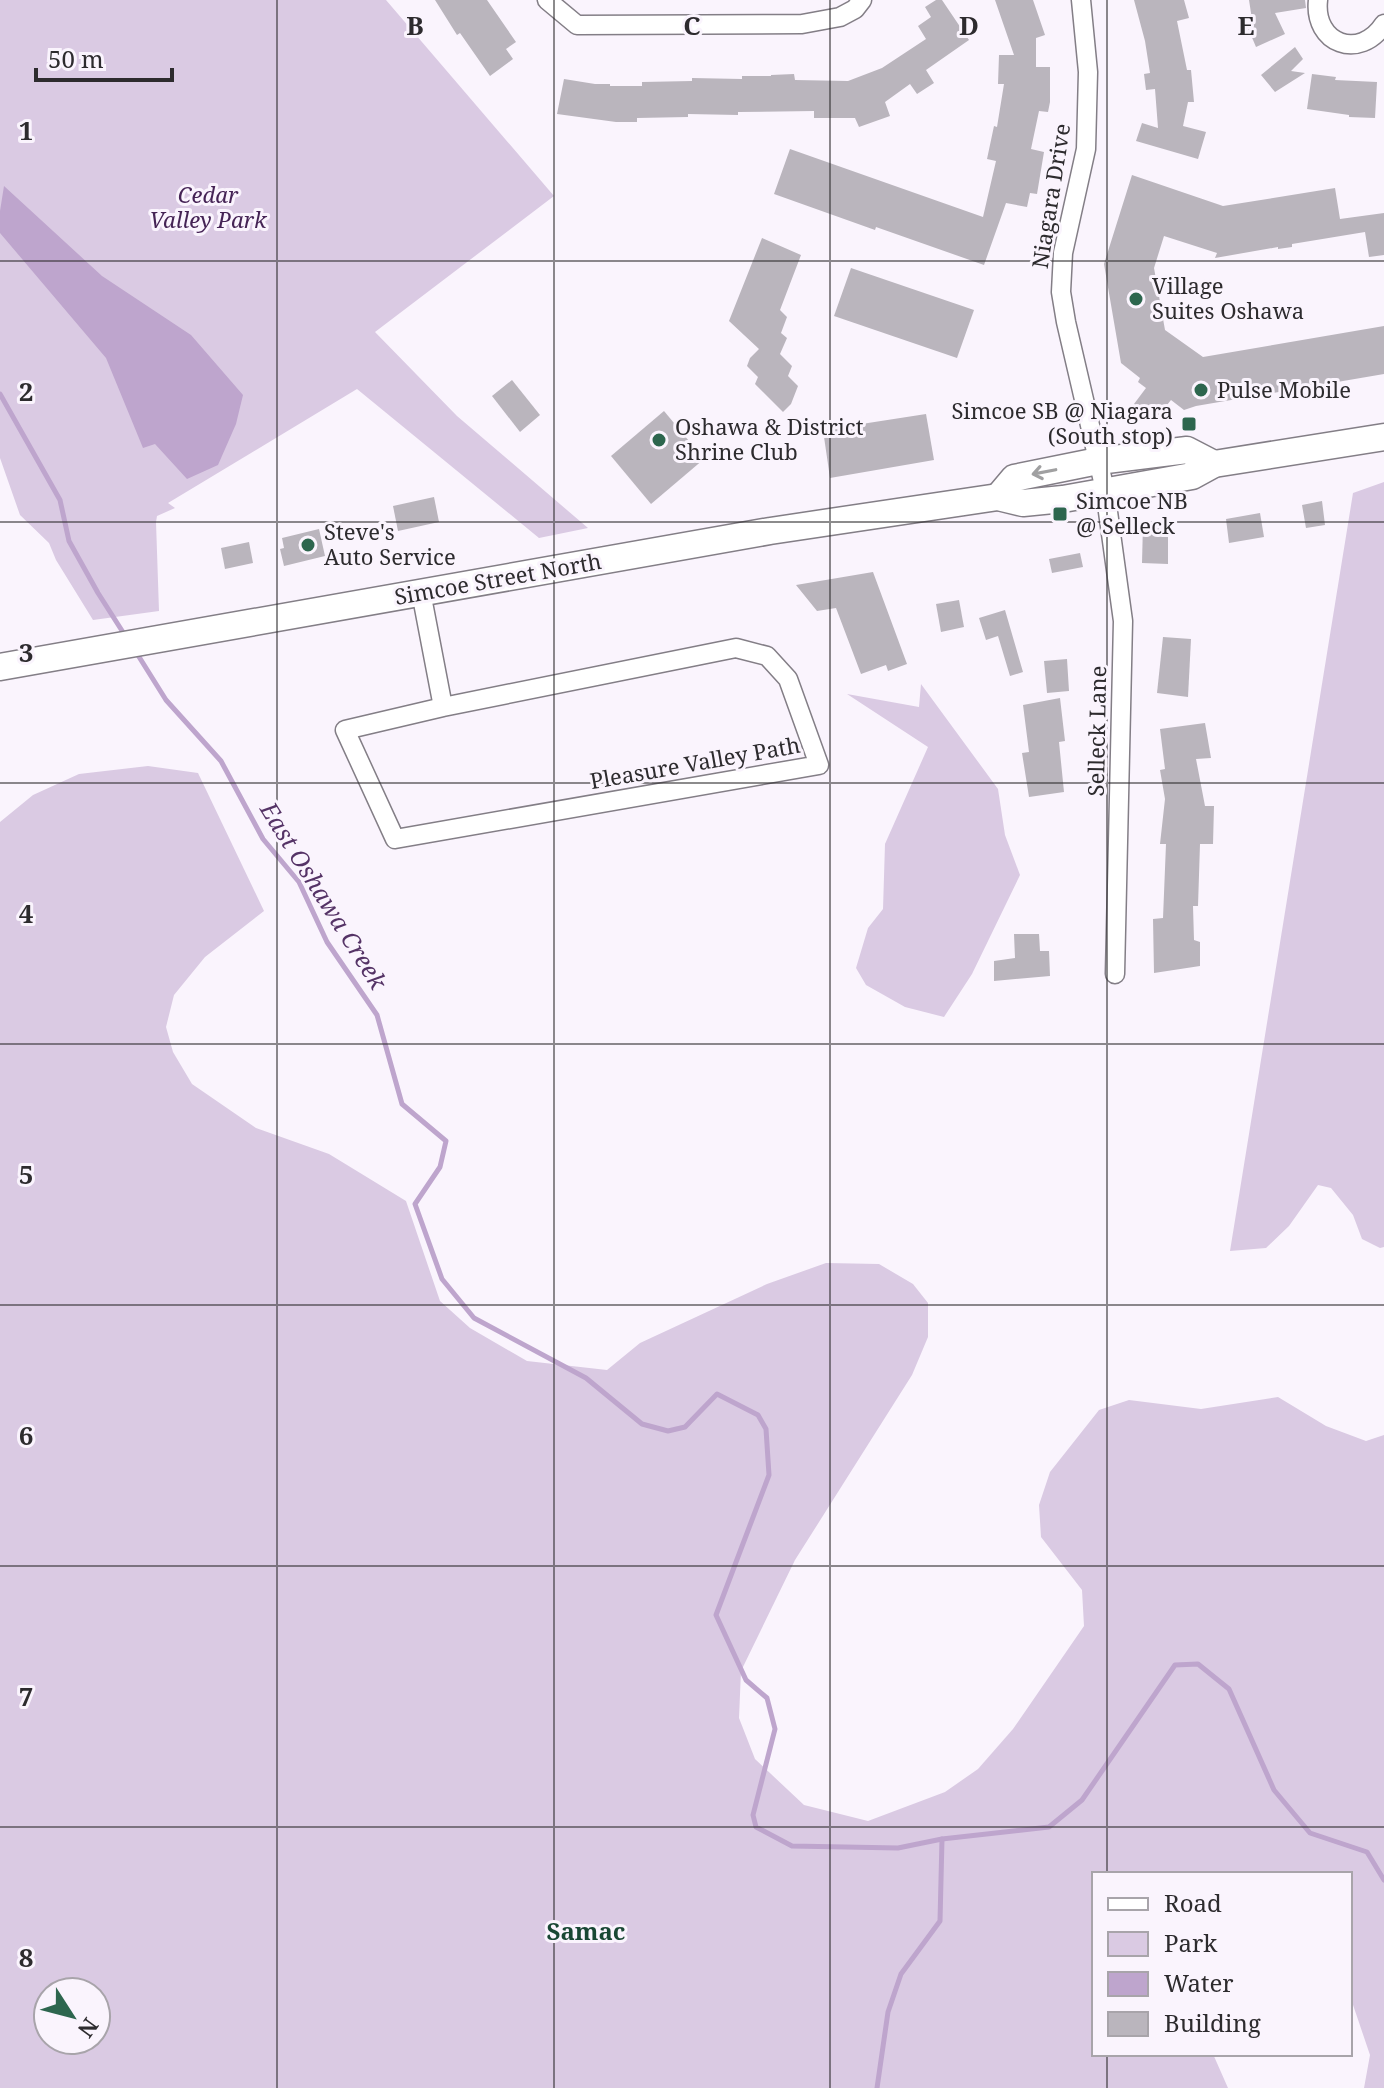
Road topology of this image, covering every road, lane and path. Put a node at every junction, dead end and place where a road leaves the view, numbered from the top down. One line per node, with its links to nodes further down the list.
1 (547, 0): 2 (street)
2 (862, 0)
3 (1081, 0): 7 (street, Niagara Drive)
4 (1318, 0): 5 (street)
5 (1384, 24)
6 (1384, 437): 8 (main road, Simcoe Street North)
7 (1098, 461): 8 (main road, Simcoe Street North); 9 (street, Niagara Drive); 10 (main road, Simcoe Street North, one-way to 10)
8 (1214, 464): 9 (main road, Simcoe Street North)
9 (1105, 490): 10 (main road, Simcoe Street North); 14 (street, Selleck Lane)
10 (998, 497): 11 (main road, Simcoe Street North)
11 (421, 592): 12 (main road, Simcoe Street North); 13 (street)
12 (0, 667)
13 (443, 707): 13 (street, Pleasure Valley Path)
14 (1115, 974)

